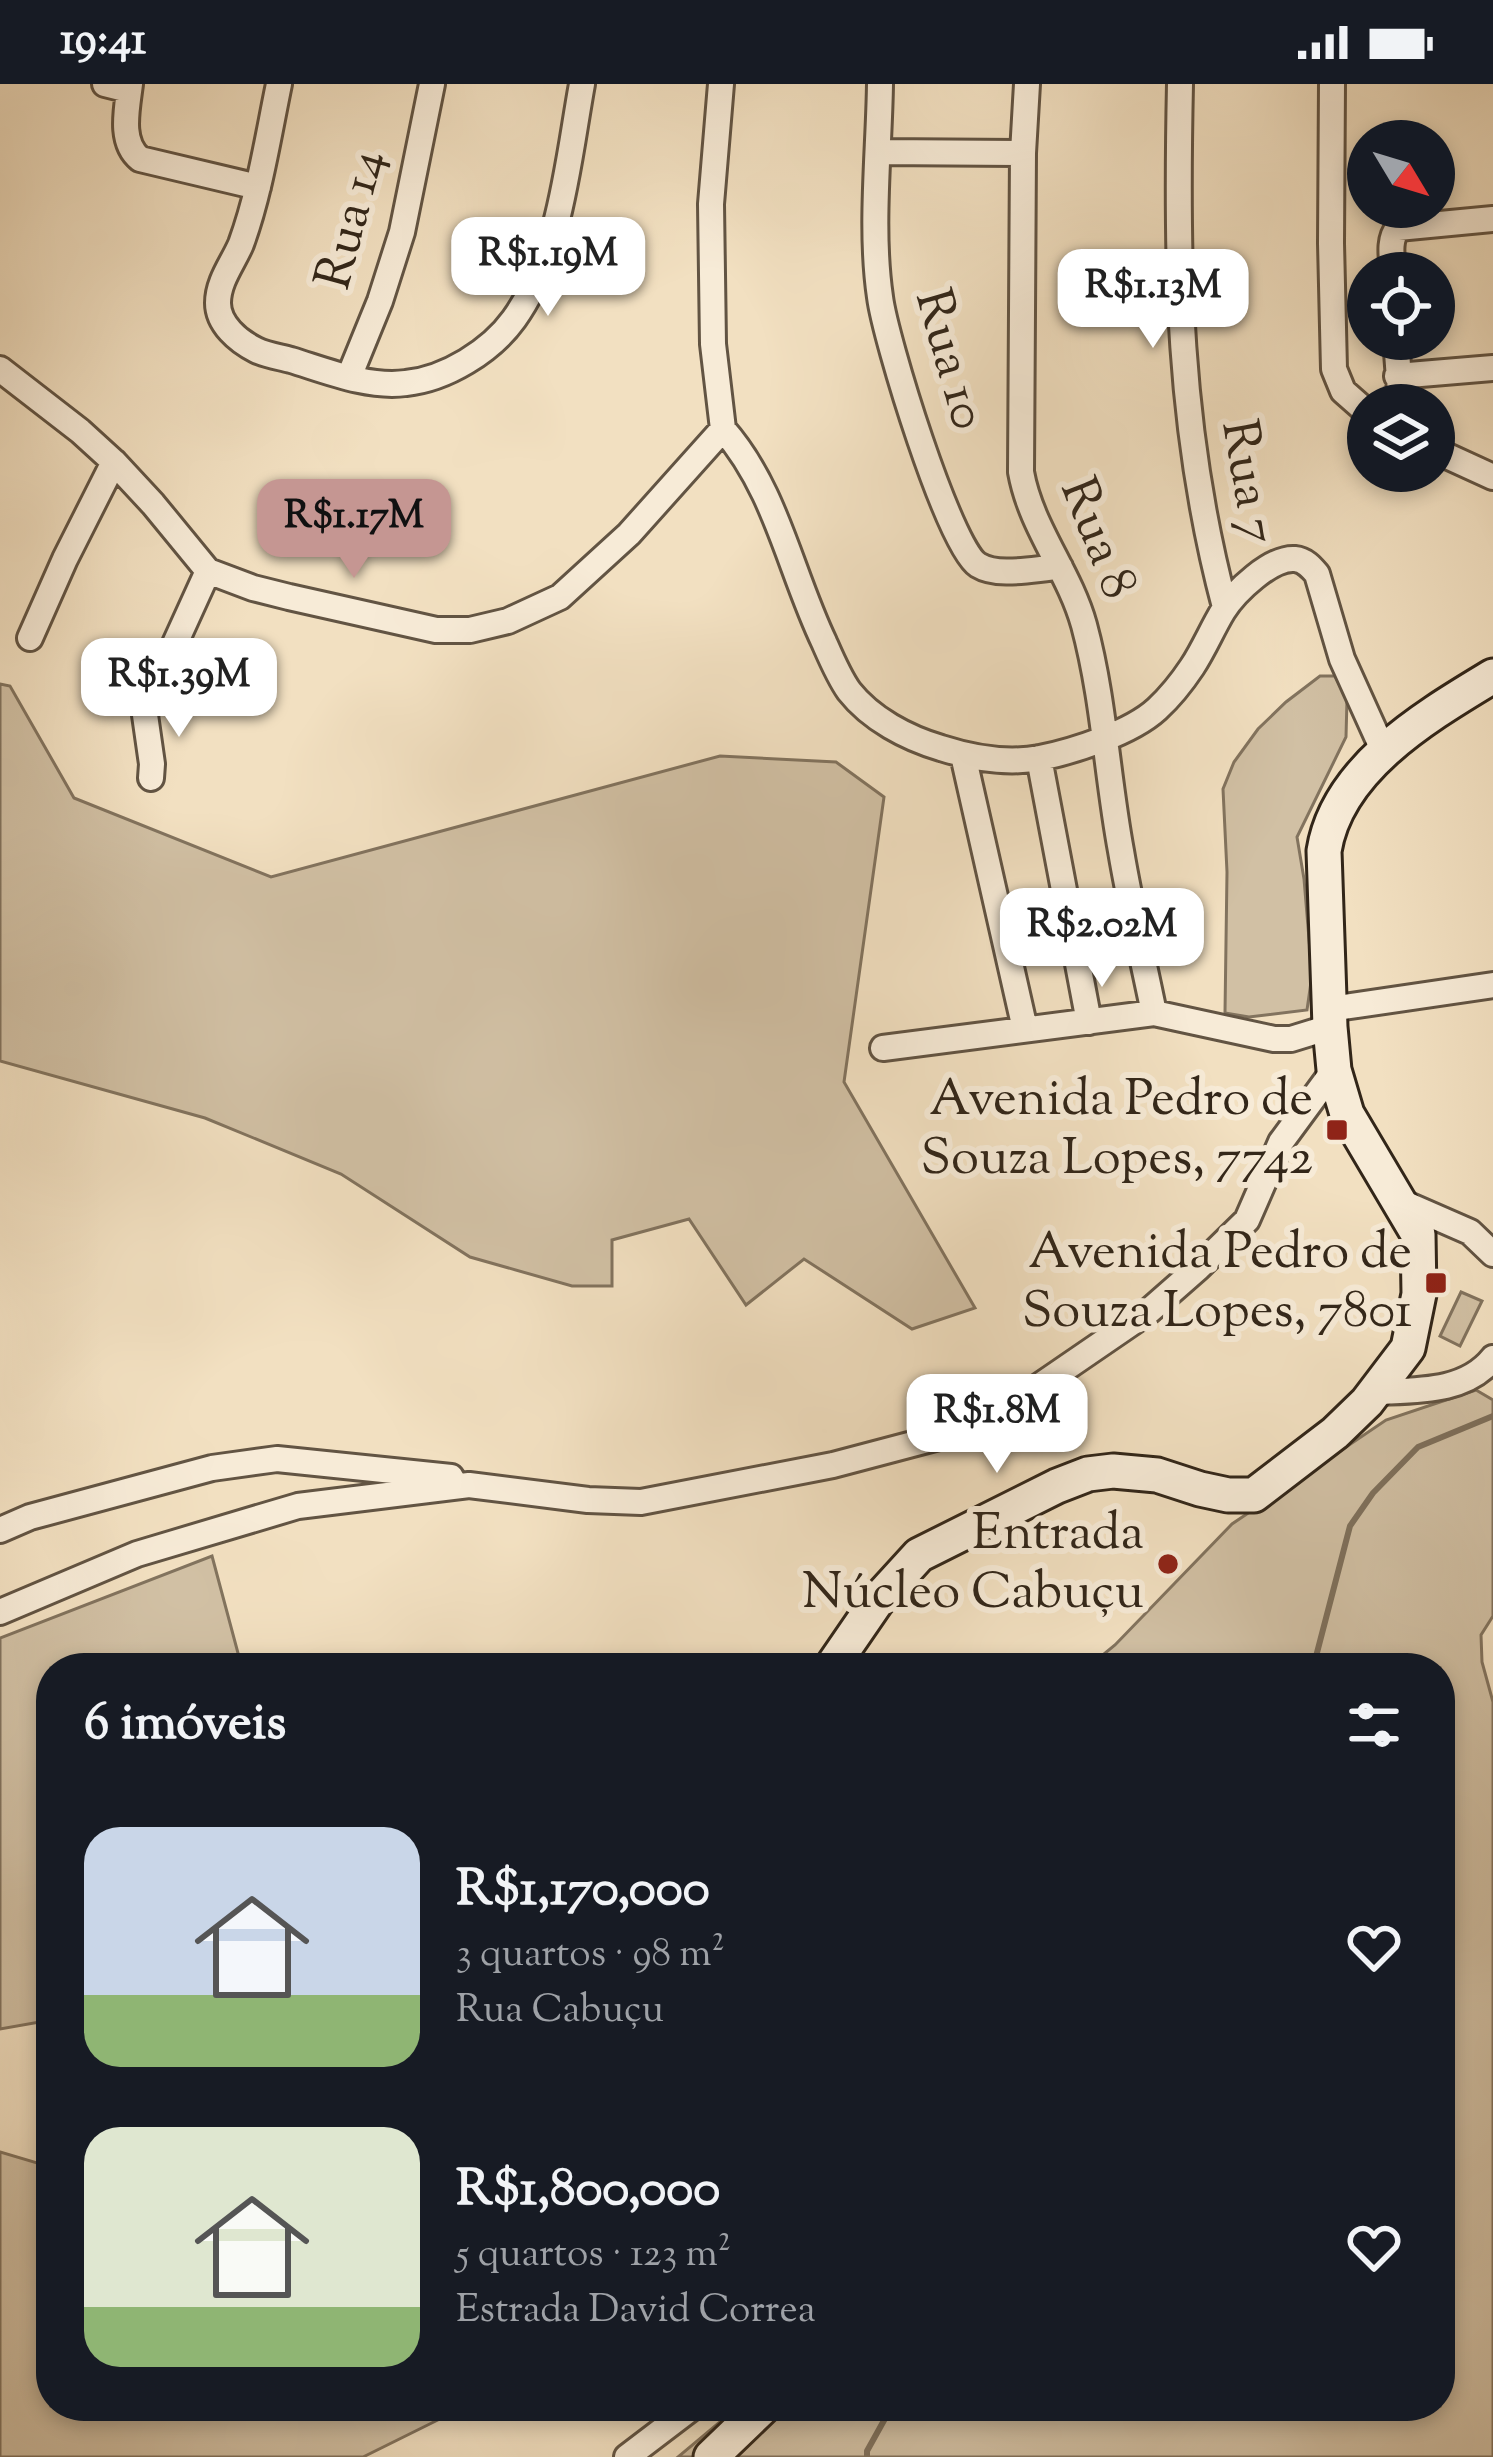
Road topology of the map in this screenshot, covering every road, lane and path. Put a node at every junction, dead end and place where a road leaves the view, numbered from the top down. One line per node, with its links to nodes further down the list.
1 (279, 84): 12 (street)
2 (432, 84): 19 (street, Rua 14)
3 (582, 84): 19 (street)
4 (721, 84): 22 (street)
5 (880, 84): 10 (street, Rua 10)
6 (1027, 84): 11 (street, Rua 8)
7 (1180, 84): 28 (street, Rua 7)
8 (1332, 84): 21 (street)
9 (121, 86): 12 (street)
10 (879, 152): 11 (street); 26 (street, Rua 10)
11 (1023, 153): 26 (street, Rua 8)
12 (258, 187): 19 (street)
13 (1493, 219): 14 (street)
14 (1394, 252)
15 (1397, 360): 18 (street)
16 (1493, 368): 18 (street)
17 (0, 369): 24 (street)
18 (1397, 376): 20 (street)
19 (349, 377)
20 (1398, 384)
21 (1347, 395)
22 (723, 429): 27 (street); 33 (street)
23 (1455, 460): 25 (street)
24 (114, 462): 27 (street); 29 (street)
25 (1493, 477)
26 (1060, 567): 31 (street, Rua 8)
27 (208, 571): 35 (street)
28 (1225, 608): 31 (street); 32 (street)
29 (30, 638)
30 (1493, 676): 32 (main road)
31 (1106, 737): 34 (street); 37 (street, Rua 8)
32 (1384, 752): 38 (main road)
33 (963, 755): 34 (street); 40 (street)
34 (1039, 758): 39 (street)
35 (151, 778)
36 (1493, 985): 38 (street)
37 (1154, 1013): 38 (street); 39 (street)
38 (1330, 1018): 42 (main road)
39 (1089, 1022): 40 (street)
40 (1025, 1030): 41 (street)
41 (883, 1048)
42 (1334, 1070): 43 (main road); 47 (street)
43 (1399, 1201): 44 (street); 46 (main road)
44 (1493, 1254)
45 (1493, 1358): 46 (street)
46 (1376, 1392): 50 (main road)
47 (469, 1485): 48 (street); 49 (street)
48 (0, 1530)
49 (0, 1612)
50 (841, 1653)
51 (674, 2421): 53 (street)
52 (748, 2421): 54 (main road)
53 (627, 2457)
54 (711, 2457)

